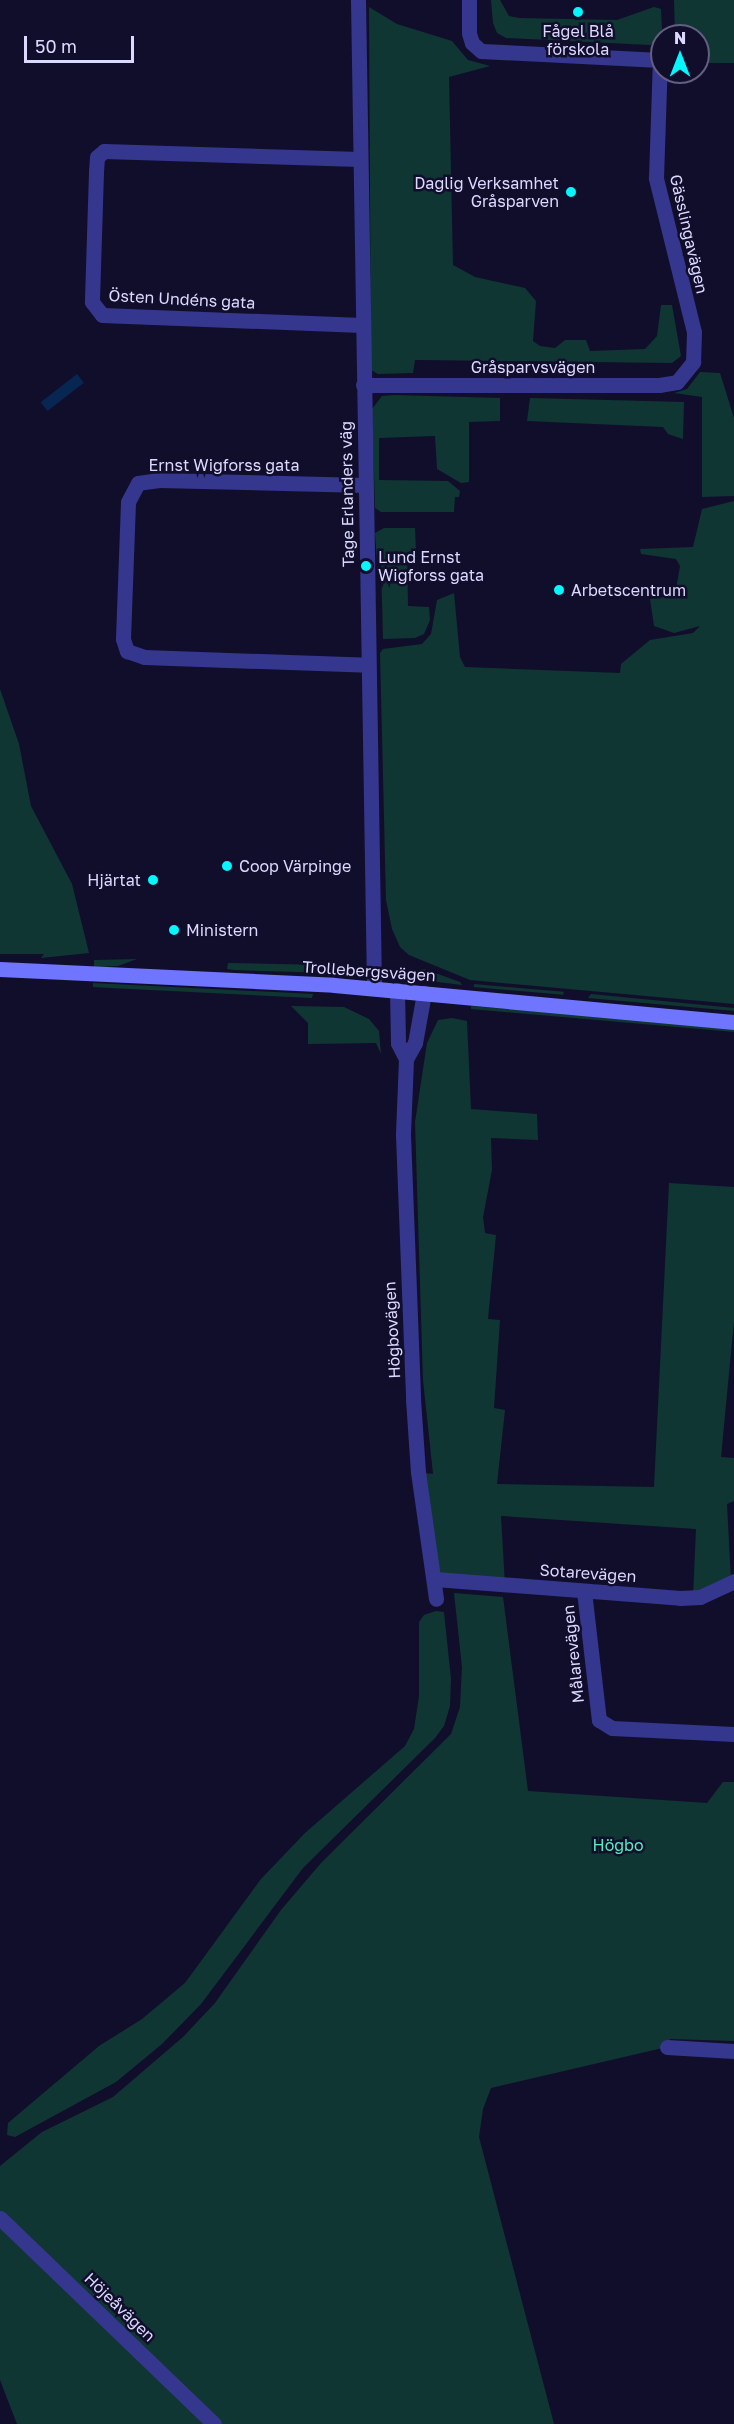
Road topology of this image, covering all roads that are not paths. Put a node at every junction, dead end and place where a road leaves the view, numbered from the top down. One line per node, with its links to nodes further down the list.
1 (358, 0): 3 (street, Tage Erlanders väg)
2 (469, 0): 5 (street, Gässlingavägen)
3 (359, 159): 4 (street, Tage Erlanders väg); 4 (street, Östen Undéns gata)
4 (362, 324): 6 (street, Tage Erlanders väg)
5 (693, 362): 6 (street, Gråsparvsvägen)
6 (363, 385): 7 (street, Tage Erlanders väg)
7 (364, 485): 8 (street, Tage Erlanders väg); 8 (street, Ernst Wigforss gata)
8 (369, 665): 10 (street, Tage Erlanders väg)
9 (0, 969): 10 (street, Trollebergsvägen)
10 (374, 988): 11 (street, Trollebergsvägen)
11 (397, 990): 12 (street, Trollebergsvägen); 14 (street, Högbovägen)
12 (424, 993): 13 (street, Trollebergsvägen); 14 (street, Högbovägen)
13 (734, 1022)
14 (406, 1059): 15 (street, Högbovägen)
15 (435, 1580): 17 (street, Sotarevägen); 18 (street, Högbovägen)
16 (734, 1581): 17 (street, Sotarevägen)
17 (584, 1591): 19 (street, Målarevägen)
18 (436, 1599)
19 (734, 1734)
20 (667, 2047): 21 (street)
21 (734, 2051)
22 (0, 2218): 23 (street, Höjeåvägen)
23 (214, 2424)

